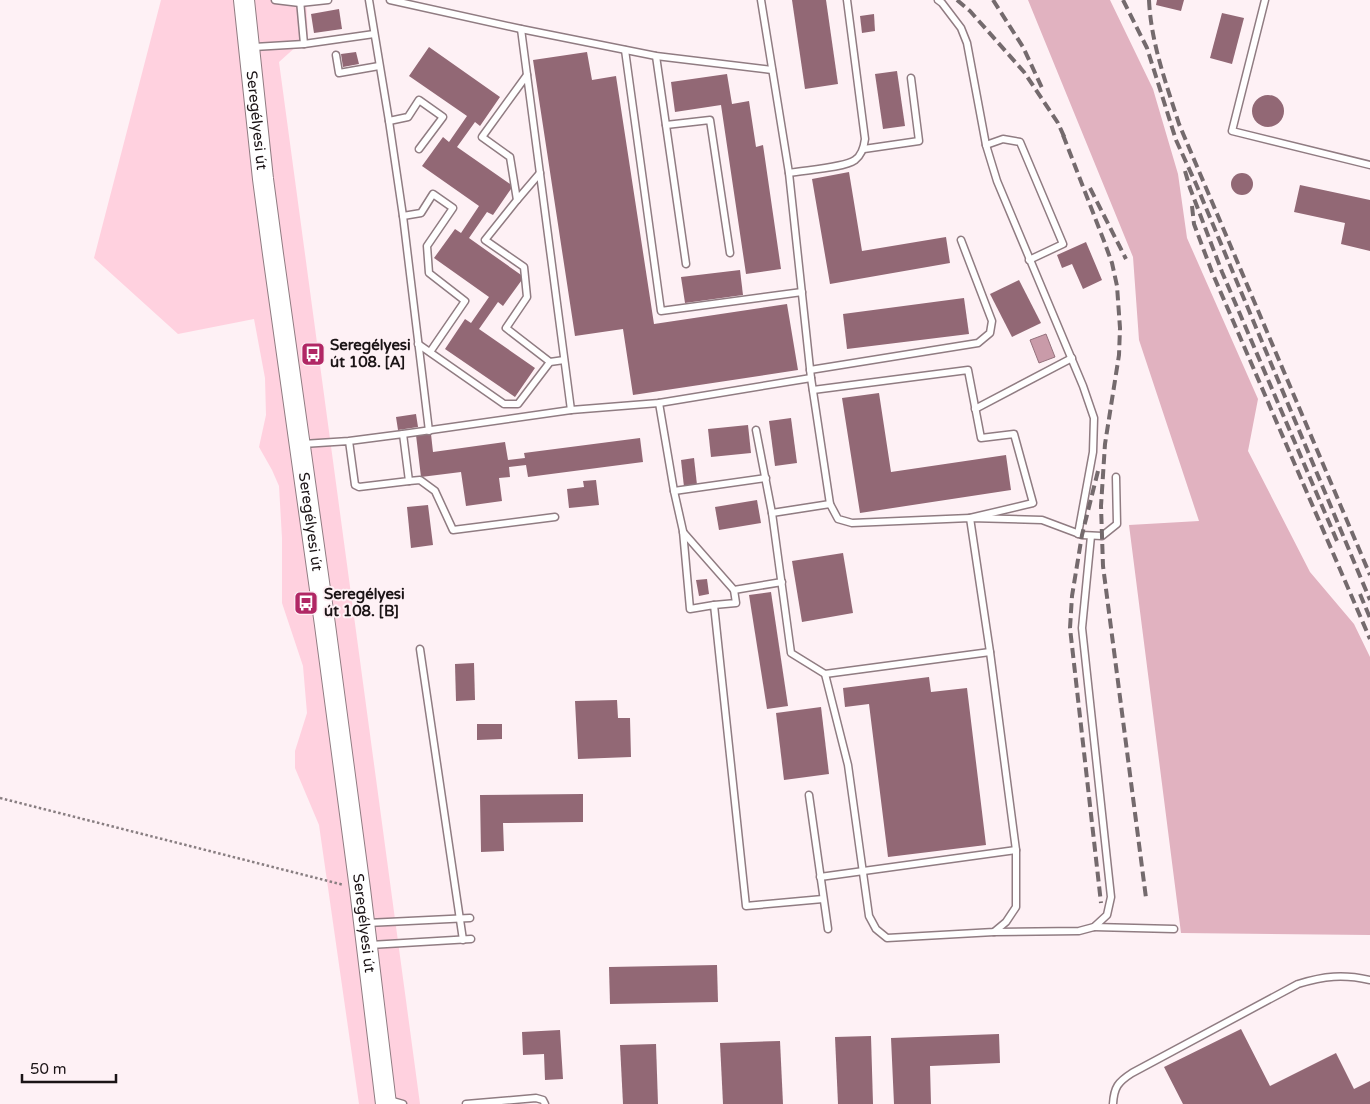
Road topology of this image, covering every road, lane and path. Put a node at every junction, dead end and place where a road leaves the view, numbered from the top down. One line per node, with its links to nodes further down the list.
1 (244, 0): 14 (main road, Seregélyesi út)
2 (275, 0): 10 (lane)
3 (328, 0): 10 (lane)
4 (369, 0): 12 (lane)
5 (390, 0): 11 (lane)
6 (761, 0): 19 (lane)
7 (847, 0): 26 (lane)
8 (938, 0): 24 (lane)
9 (1265, 0): 27 (lane)
10 (300, 2): 13 (lane)
11 (521, 29): 15 (lane); 20 (lane)
12 (374, 34): 13 (lane); 18 (lane)
13 (304, 44): 14 (lane)
14 (249, 48): 52 (main road, Seregélyesi út)
15 (625, 50): 17 (lane); 36 (lane)
16 (336, 55): 18 (lane)
17 (656, 56): 19 (lane); 23 (lane)
18 (380, 66): 22 (lane)
19 (772, 70): 28 (lane)
20 (527, 75): 29 (lane); 30 (lane)
21 (911, 78): 26 (lane)
22 (389, 121): 25 (lane); 31 (lane)
23 (666, 125): 33 (lane); 35 (lane)
24 (986, 145): 34 (lane); 34 (lane)
25 (419, 149)
26 (864, 149): 28 (lane)
27 (1370, 165)
28 (789, 172): 36 (lane)
29 (540, 173): 30 (lane); 40 (lane)
30 (517, 200): 41 (lane)
31 (403, 216): 37 (lane); 38 (lane)
32 (961, 240): 42 (lane)
33 (730, 253)
34 (1029, 260): 39 (lane)
35 (686, 264)
36 (802, 292): 42 (lane)
37 (418, 344): 38 (lane); 49 (lane)
38 (430, 352): 41 (lane)
39 (1072, 358): 46 (lane); 62 (lane)
40 (564, 360): 41 (lane); 47 (lane)
41 (550, 362)
42 (810, 370): 43 (lane)
43 (811, 378): 44 (lane); 45 (lane)
44 (813, 390): 46 (lane); 57 (lane)
45 (660, 403): 47 (lane); 56 (lane)
46 (975, 409): 60 (lane)
47 (571, 410): 49 (lane)
48 (756, 430): 54 (lane)
49 (429, 431): 50 (lane)
50 (403, 434): 51 (lane); 55 (lane)
51 (348, 442): 52 (lane); 55 (lane)
52 (299, 445): 75 (main road, Seregélyesi út)
53 (1116, 477): 63 (lane)
54 (766, 478): 56 (lane); 58 (lane)
55 (409, 482): 59 (lane)
56 (674, 491): 61 (lane)
57 (830, 504): 58 (lane); 60 (lane)
58 (772, 513): 64 (lane)
59 (554, 516)
60 (970, 518): 62 (lane); 68 (lane)
61 (682, 531): 65 (lane); 66 (lane)
62 (1078, 534): 63 (lane)
63 (1091, 536): 80 (lane)
64 (782, 582): 65 (lane); 69 (lane)
65 (734, 590): 66 (lane)
66 (714, 606): 76 (lane)
67 (420, 649): 78 (lane)
68 (990, 652): 69 (lane); 72 (lane)
69 (825, 674): 73 (lane)
70 (809, 795): 74 (lane)
71 (0, 798): 75 (path)
72 (1016, 850): 73 (lane); 83 (lane)
73 (863, 870): 74 (lane); 83 (lane)
74 (820, 877): 76 (lane)
75 (360, 889): 79 (main road, Seregélyesi út)
76 (823, 899): 81 (lane)
77 (470, 918): 78 (lane)
78 (461, 919): 79 (lane); 85 (lane)
79 (364, 924): 86 (main road, Seregélyesi út)
80 (1094, 927): 82 (lane); 83 (lane)
81 (828, 929)
82 (1174, 929)
83 (994, 932)
84 (471, 939): 85 (lane)
85 (464, 940): 86 (lane)
86 (366, 945): 88 (main road, Seregélyesi út)
87 (1370, 980): 91 (lane)
88 (392, 1102)
89 (466, 1104): 90 (lane)
90 (545, 1104)
91 (1114, 1104)

